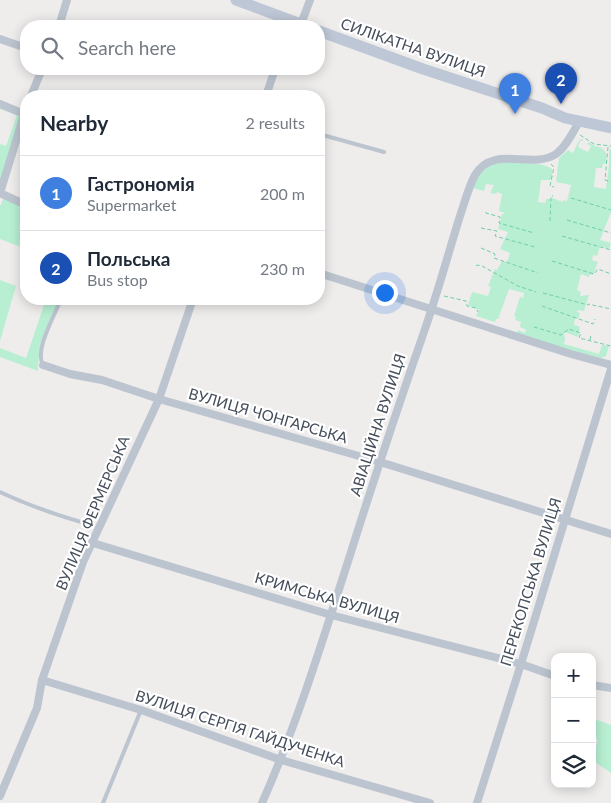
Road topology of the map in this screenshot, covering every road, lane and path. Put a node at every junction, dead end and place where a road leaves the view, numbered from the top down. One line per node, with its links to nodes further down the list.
1 (67, 0): 4 (street)
2 (236, 0): 5 (street)
3 (310, 0): 6 (street)
4 (61, 20)
5 (287, 20)
6 (299, 20)
7 (325, 33): 16 (street, СИЛІКАТНА ВУЛИЦЯ)
8 (0, 39): 9 (street)
9 (20, 46)
10 (40, 75): 12 (street)
11 (273, 75): 13 (street)
12 (33, 90)
13 (268, 90)
14 (0, 104): 15 (street)
15 (20, 110)
16 (576, 126): 18 (street, СИЛІКАТНА ВУЛИЦЯ); 20 (path); 22 (street)
17 (20, 127): 25 (street)
18 (610, 129)
19 (325, 136): 21 (lane)
20 (610, 146): 23 (path)
21 (384, 152)
22 (545, 158): 24 (path); 52 (street, АВІАЦІЙНА ВУЛИЦЯ)
23 (611, 182)
24 (554, 187)
25 (0, 193): 28 (street)
26 (553, 196): 32 (path)
27 (571, 198): 29 (path)
28 (20, 202)
29 (611, 210)
30 (486, 212): 35 (path)
31 (567, 220): 34 (path)
32 (550, 221)
33 (481, 228): 37 (path)
34 (611, 232)
35 (534, 233)
36 (562, 236): 39 (path)
37 (535, 247)
38 (481, 248): 42 (path)
39 (611, 250)
40 (552, 260): 43 (path)
41 (476, 266): 46 (path)
42 (538, 273)
43 (611, 274)
44 (325, 276): 52 (street)
45 (445, 291): 53 (path)
46 (536, 292)
47 (543, 293): 51 (path)
48 (58, 305): 59 (lane, ВУЛИЦЯ ЧОНГАРСЬКА)
49 (191, 305): 61 (street, ВУЛИЦЯ ФЕРМЕРСЬКА)
50 (542, 306): 54 (path)
51 (611, 309)
52 (431, 310): 60 (street); 62 (street, АВІАЦІЙНА ВУЛИЦЯ)
53 (478, 312)
54 (595, 319)
55 (534, 327): 57 (path)
56 (591, 335): 57 (path)
57 (590, 340): 58 (path)
58 (611, 346)
59 (43, 366): 61 (street, ВУЛИЦЯ ЧОНГАРСЬКА)
60 (611, 367): 64 (street, ПЕРЕКОПСЬКА ВУЛИЦЯ)
61 (159, 399): 62 (street, ВУЛИЦЯ ЧОНГАРСЬКА); 65 (street, ВУЛИЦЯ ФЕРМЕРСЬКА)
62 (380, 462): 64 (street, ВУЛИЦЯ ЧОНГАРСЬКА); 68 (street, АВІАЦІЙНА ВУЛИЦЯ)
63 (0, 492): 65 (lane)
64 (564, 520): 66 (street, ВУЛИЦЯ ЧОНГАРСЬКА); 69 (street, ПЕРЕКОПСЬКА ВУЛИЦЯ)
65 (100, 528): 67 (street, ВУЛИЦЯ ФЕРМЕРСЬКА)
66 (611, 534)
67 (93, 543): 68 (street, КРИМСЬКА ВУЛИЦЯ); 71 (street, ВУЛИЦЯ ФЕРМЕРСЬКА)
68 (331, 615): 69 (street, КРИМСЬКА ВУЛИЦЯ); 75 (street, АВІАЦІЙНА ВУЛИЦЯ)
69 (521, 664): 70 (street, КРИМСЬКА ВУЛИЦЯ); 80 (street, ПЕРЕКОПСЬКА ВУЛИЦЯ)
70 (551, 675)
71 (42, 680): 74 (street, ВУЛИЦЯ СЕРГІЯ ГАЙДУЧЕНКА); 76 (street, ВУЛИЦЯ ФЕРМЕРСЬКА)
72 (596, 686): 73 (street)
73 (611, 688)
74 (141, 710): 75 (street, ВУЛИЦЯ СЕРГІЯ ГАЙДУЧЕНКА); 77 (lane)
75 (281, 760): 78 (street, АВІАЦІЙНА ВУЛИЦЯ); 79 (street, ВУЛИЦЯ СЕРГІЯ ГАЙДУЧЕНКА)
76 (0, 796)
77 (103, 803)
78 (262, 803)
79 (430, 803)
80 (477, 803)

